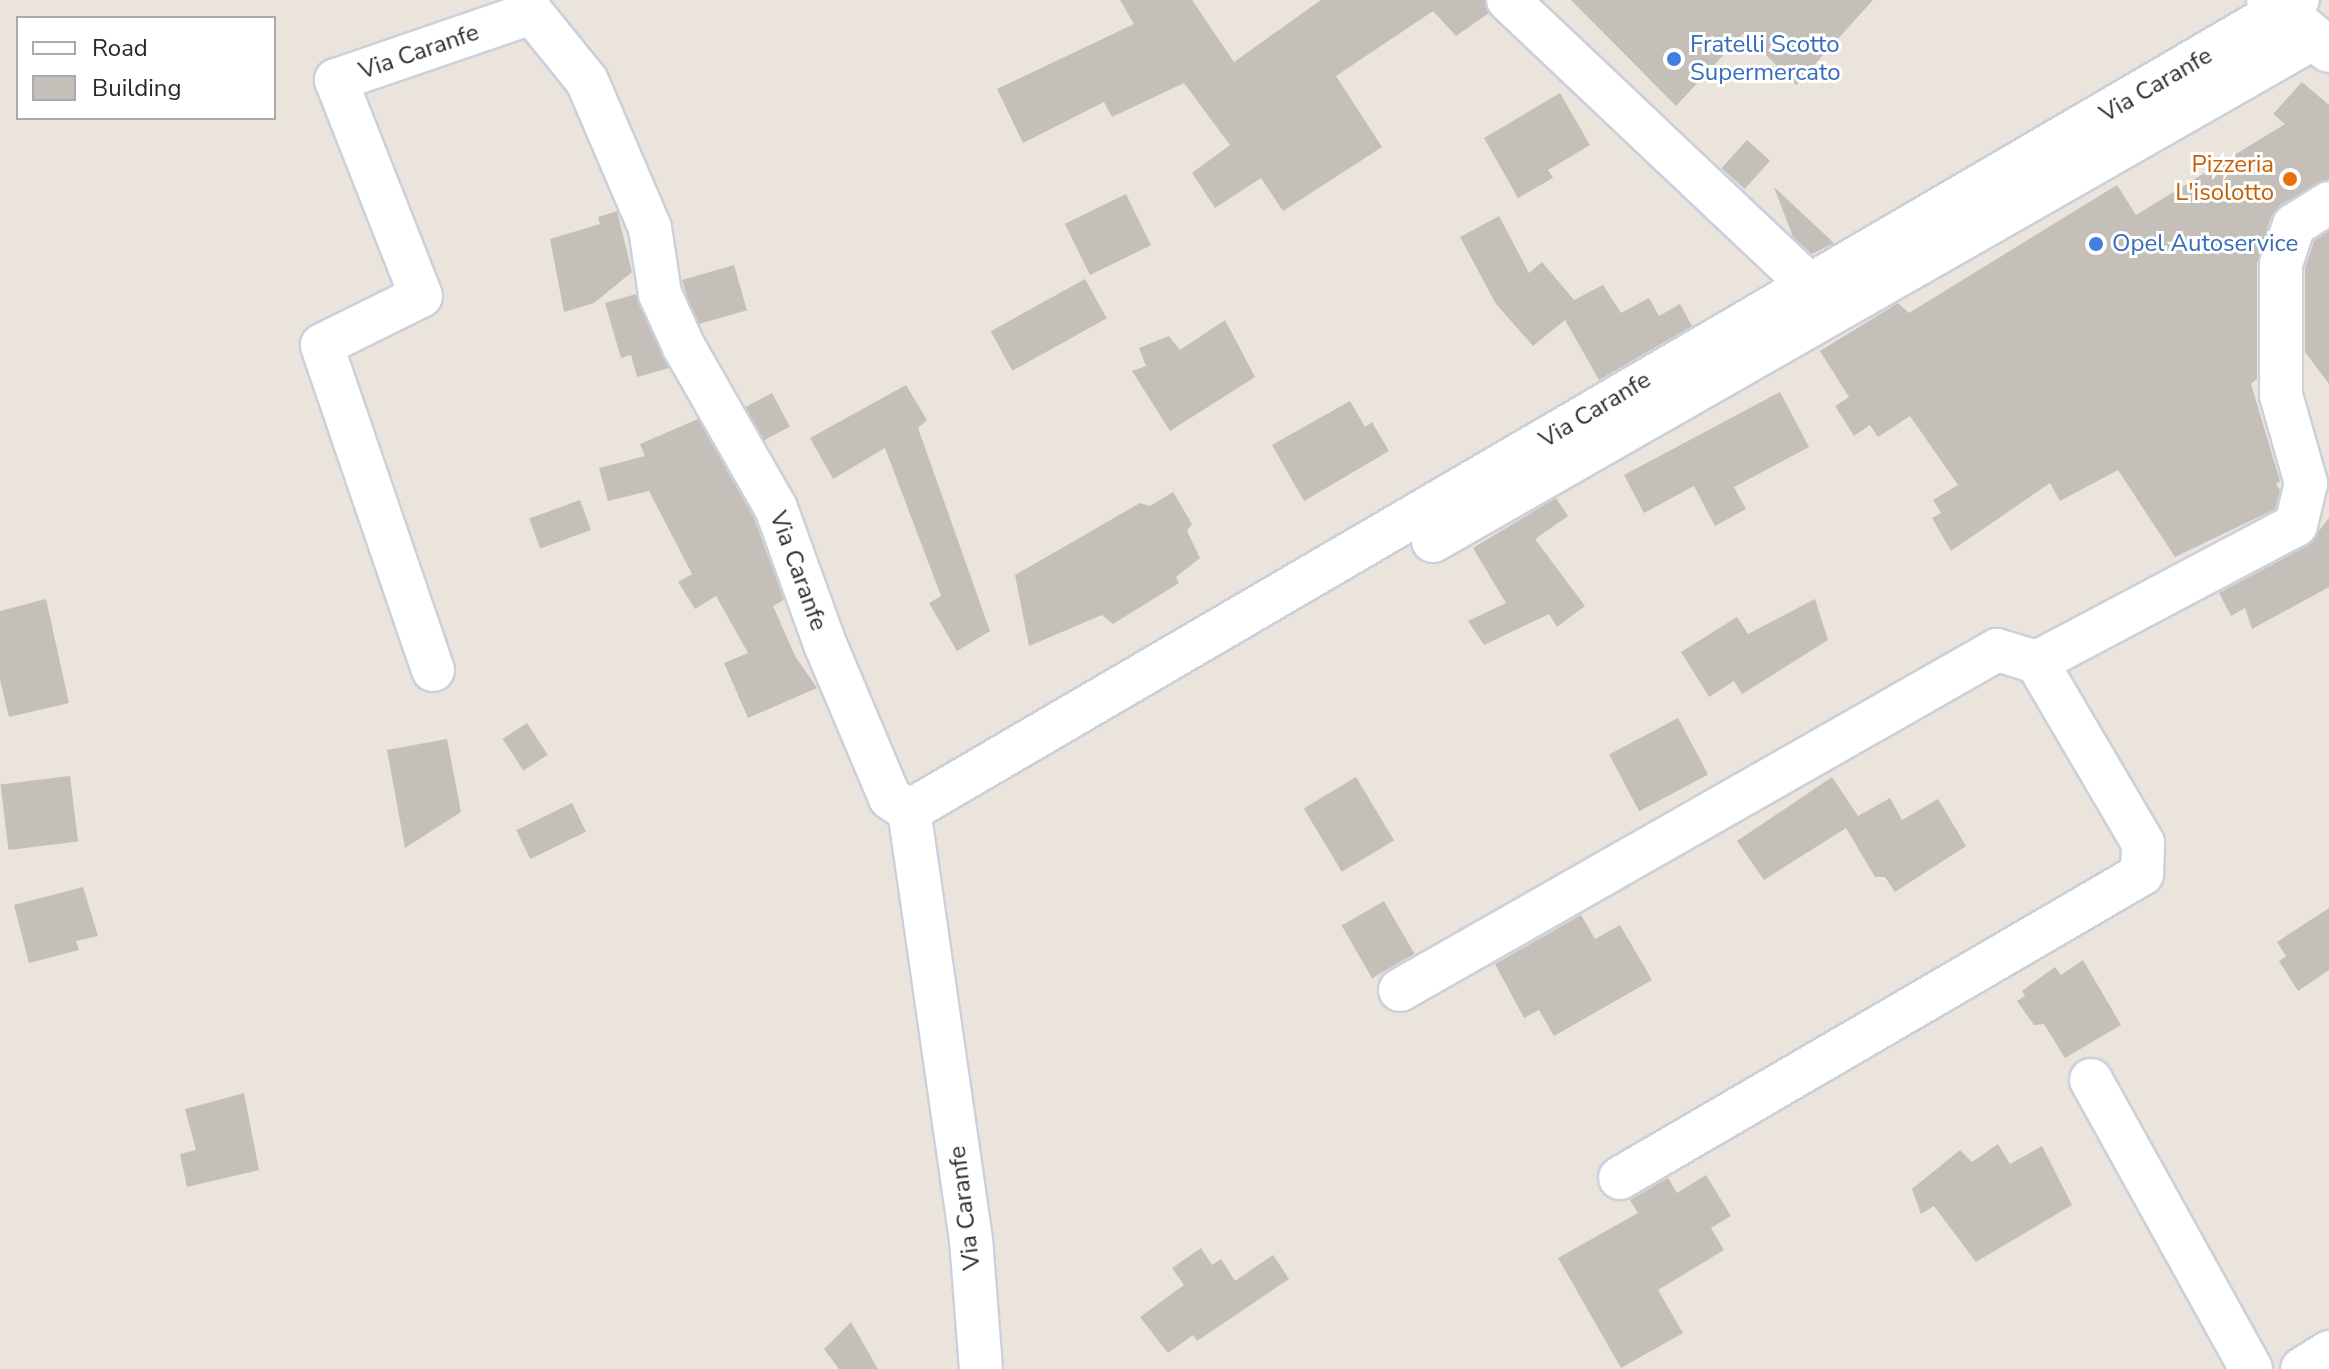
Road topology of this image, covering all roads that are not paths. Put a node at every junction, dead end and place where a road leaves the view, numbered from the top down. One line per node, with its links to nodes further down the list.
1 (1508, 0): 4 (street)
2 (2299, 20): 4 (street, Via Caranfe); 7 (street)
3 (2329, 203): 5 (street)
4 (1807, 283): 7 (street, Via Caranfe)
5 (2037, 662): 8 (street); 10 (street)
6 (433, 670): 7 (street, Via Caranfe)
7 (929, 814): 12 (street, Via Caranfe)
8 (1400, 990)
9 (2091, 1080): 13 (street)
10 (1620, 1178)
11 (2329, 1352): 14 (street)
12 (981, 1369)
13 (2251, 1369)
14 (2302, 1369)

